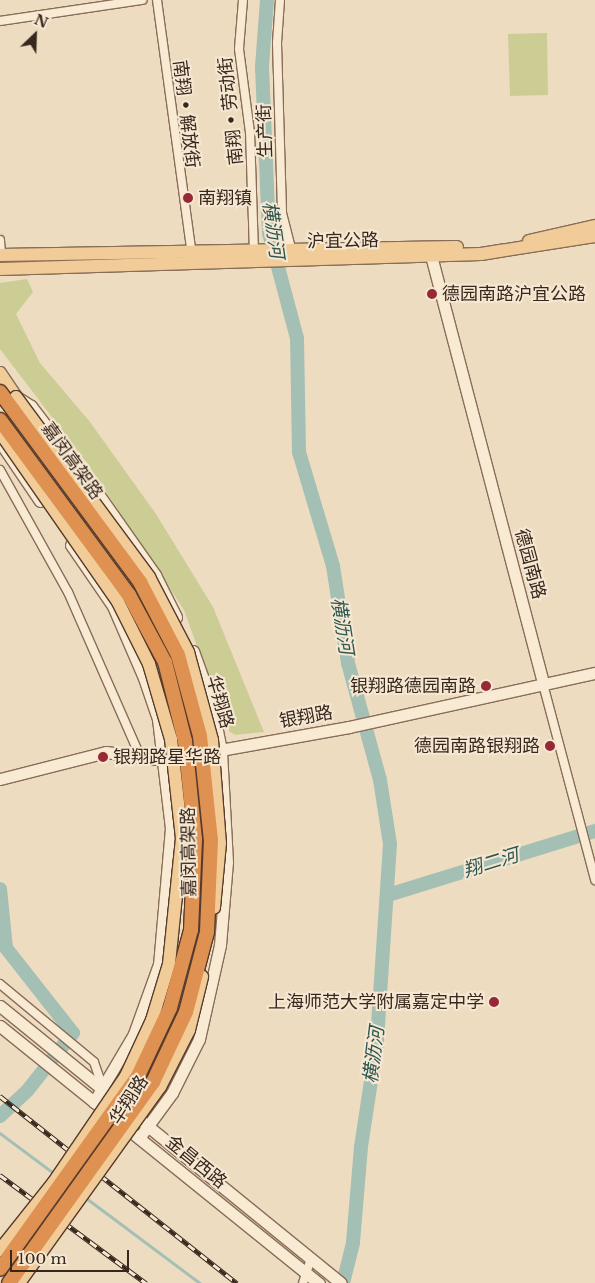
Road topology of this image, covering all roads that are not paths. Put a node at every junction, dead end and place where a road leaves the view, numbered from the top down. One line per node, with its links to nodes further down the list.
1 (142, 0): 5 (street)
2 (156, 0): 13 (street, 南翔 • 解放街)
3 (244, 0): 10 (street, 南翔 • 劳动街)
4 (280, 0): 12 (street, 生产街)
5 (0, 21)
6 (595, 226): 9 (main road, 沪宜公路)
7 (595, 236): 9 (main road, 沪宜公路)
8 (0, 240): 11 (street)
9 (429, 252): 12 (main road, 沪宜公路); 23 (main road, 德园南路)
10 (260, 253): 12 (main road, 沪宜公路); 13 (main road, 沪宜公路)
11 (0, 254): 13 (main road, 沪宜公路)
12 (288, 254)
13 (192, 256): 14 (main road, 沪宜公路)
14 (0, 268)
15 (0, 372): 17 (main road, 华翔路)
16 (0, 392): 40 (highway, 嘉闵高架路, bridge)
17 (16, 397): 24 (main road); 41 (main road, 华翔路, bridge)
18 (0, 420): 38 (highway, 嘉闵高架路, bridge)
19 (0, 432): 36 (main road, 华翔路, bridge)
20 (0, 442): 26 (main road)
21 (0, 470): 25 (street)
22 (595, 673): 23 (main road, 银翔路)
23 (543, 684): 24 (main road, 银翔路); 28 (street, 德园南路)
24 (221, 750): 26 (main road, 银翔路); 34 (main road)
25 (140, 756): 26 (main road, 银翔路); 27 (main road, 银翔路)
26 (164, 760): 32 (main road)
27 (0, 778)
28 (595, 880)
29 (0, 984): 32 (street)
30 (0, 1006): 32 (main road, 金昌西路)
31 (0, 1026): 33 (main road, 金昌西路)
32 (103, 1088): 33 (main road); 34 (main road, 金昌西路)
33 (94, 1102): 35 (main road, 金昌西路)
34 (150, 1126): 35 (main road); 37 (main road, 金昌西路)
35 (139, 1138): 39 (main road, 金昌西路)
36 (0, 1250)
37 (313, 1260): 39 (street); 42 (main road, 金昌西路)
38 (0, 1269)
39 (310, 1279)
40 (9, 1283)
41 (19, 1283)
42 (341, 1283)

